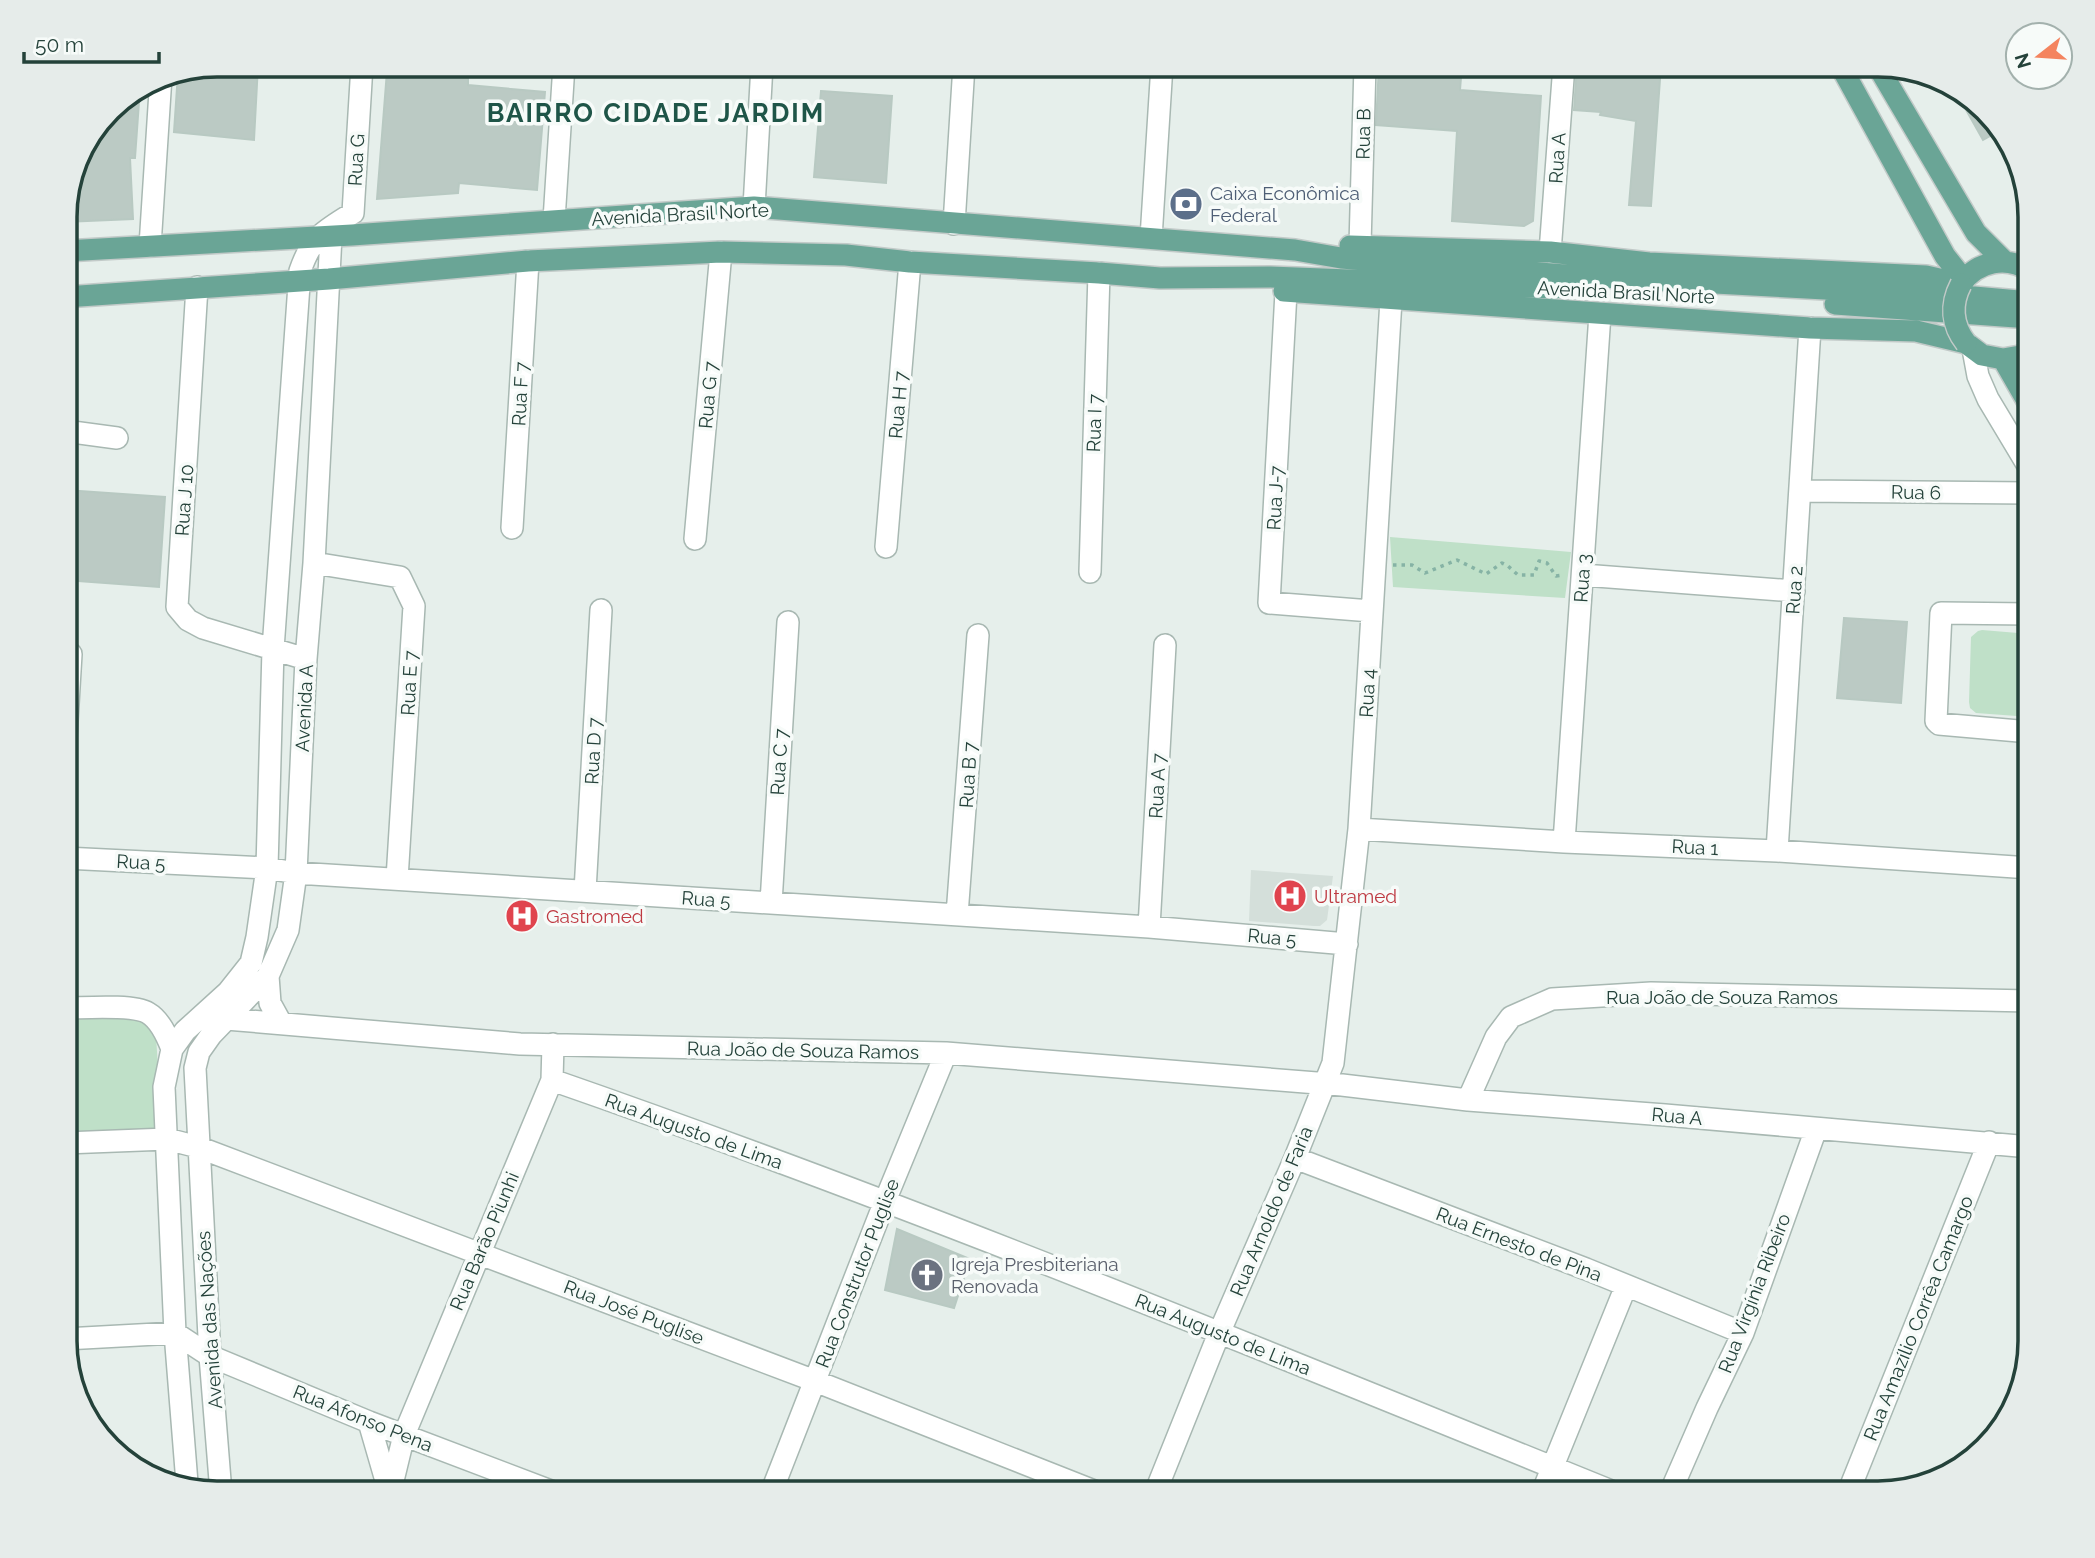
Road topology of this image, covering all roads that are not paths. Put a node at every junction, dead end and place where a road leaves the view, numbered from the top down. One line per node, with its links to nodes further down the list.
1 (361, 77): 14 (street, Rua G)
2 (563, 77): 12 (street)
3 (761, 77): 11 (street)
4 (963, 77): 13 (street)
5 (1161, 77): 15 (street)
6 (1365, 77): 16 (street, Rua B)
7 (1563, 77): 22 (street, Rua A)
8 (1847, 77): 32 (main road)
9 (1884, 77): 26 (main road)
10 (160, 90): 17 (street)
11 (754, 207): 12 (main road, Avenida Brasil Norte); 13 (main road, Avenida Brasil Norte)
12 (555, 220): 14 (main road, Avenida Brasil Norte)
13 (954, 224): 15 (main road, Avenida Brasil Norte)
14 (324, 236): 17 (main road, Avenida Brasil Norte); 29 (street, Avenida A); 31 (street, Avenida A)
15 (1151, 238): 19 (main road, Avenida Brasil Norte)
16 (1360, 245): 19 (main road, Avenida Brasil Norte); 22 (main road, Avenida Brasil Norte)
17 (150, 246): 18 (main road, Avenida Brasil Norte)
18 (90, 250): 20 (main road, Avenida Brasil Norte); 23 (street)
19 (1295, 250): 39 (main road, Avenida Brasil Norte)
20 (77, 251)
21 (721, 252): 24 (main road, Avenida Brasil Norte); 25 (main road, Avenida Brasil Norte); 53 (street, Rua G 7)
22 (1550, 252): 32 (main road, Avenida Brasil Norte)
23 (77, 254)
24 (528, 261): 29 (main road, Avenida Brasil Norte); 52 (street, Rua F 7)
25 (910, 262): 28 (main road, Avenida Brasil Norte); 54 (street, Rua H 7)
26 (2005, 262): 27 (main road); 32 (main road)
27 (2018, 265)
28 (1099, 273): 30 (main road, Avenida Brasil Norte); 56 (street, Rua I 7)
29 (329, 279): 31 (main road, Avenida Brasil Norte); 55 (street, Avenida A)
30 (1220, 279): 35 (main road, Avenida Brasil Norte); 41 (main road, Avenida Brasil Norte)
31 (299, 281): 33 (main road, Avenida Brasil Norte); 65 (street, Avenida A)
32 (1962, 282): 43 (main road, bridge)
33 (197, 287): 36 (main road, Avenida Brasil Norte); 65 (street, Rua J 10)
34 (77, 290): 36 (street)
35 (1286, 292): 38 (main road, Avenida Brasil Norte); 60 (street, Rua J-7)
36 (104, 293): 37 (main road, Avenida Brasil Norte)
37 (77, 296)
38 (1391, 300): 40 (main road, Avenida Brasil Norte); 60 (street, Rua 4)
39 (2018, 301)
40 (1600, 314): 42 (main road, Avenida Brasil Norte); 57 (street, Rua 3)
41 (2018, 317)
42 (1810, 328): 43 (main road, Avenida Brasil Norte); 50 (street, Rua 2)
43 (1970, 346): 45 (main road, Avenida Brasil Norte); 49 (street)
44 (2018, 356): 45 (main road)
45 (2003, 359): 46 (main road)
46 (2018, 385)
47 (77, 433): 48 (street)
48 (117, 438)
49 (2018, 449)
50 (1801, 491): 51 (street, Rua 6); 58 (street, Rua 2)
51 (2018, 493)
52 (512, 528)
53 (695, 539)
54 (886, 547)
55 (314, 563): 66 (street, Avenida A); 75 (street, Rua E 7)
56 (1090, 572)
57 (1577, 574): 58 (street); 69 (street, Rua 3)
58 (1794, 591): 70 (street, Rua 2)
59 (601, 610): 76 (street, Rua D 7)
60 (1371, 611): 68 (street, Rua 4)
61 (2018, 614): 67 (street)
62 (788, 622): 77 (street, Rua C 7)
63 (978, 635): 78 (street, Rua B 7)
64 (1165, 645): 79 (street, Rua A 7)
65 (273, 649): 66 (street); 73 (street, Avenida A)
66 (306, 659): 74 (street, Avenida A)
67 (2018, 731)
68 (1359, 829): 69 (street, Rua 1); 80 (street, Rua 4)
69 (1564, 842): 70 (street, Rua 1)
70 (1777, 851): 72 (street, Rua 1)
71 (77, 859): 73 (street, Rua 5)
72 (2018, 867)
73 (267, 868): 74 (street, Rua 5); 87 (street, Avenida A)
74 (296, 873): 75 (street, Rua 5); 81 (street, Avenida A)
75 (397, 879): 76 (street, Rua 5)
76 (585, 891): 77 (street, Rua 5)
77 (771, 903): 78 (street, Rua 5)
78 (957, 915): 79 (street, Rua 5)
79 (1149, 927): 80 (street, Rua 5)
80 (1347, 944): 90 (street, Rua 4)
81 (268, 976): 84 (street, Avenida A); 85 (street)
82 (2018, 1001): 91 (street, Rua João de Souza Ramos)
83 (77, 1008): 87 (street)
84 (226, 1019): 85 (street, Rua João de Souza Ramos); 97 (street, Avenida A)
85 (281, 1023): 86 (street, Rua João de Souza Ramos)
86 (553, 1044): 88 (street, Rua João de Souza Ramos); 89 (street, Rua Barão Piunhi)
87 (172, 1049): 93 (street, Avenida A)
88 (946, 1053): 90 (street, Rua João de Souza Ramos); 99 (street, Rua Construtor Puglise)
89 (552, 1080): 99 (street, Rua Augusto de Lima); 100 (street, Rua Barão Piunhi)
90 (1325, 1084): 91 (street, Rua A); 98 (street, Rua Arnoldo de Faria)
91 (1468, 1100): 92 (street, Rua A)
92 (1816, 1129): 94 (street, Rua A); 104 (street, Rua Virgínia Ribeiro)
93 (167, 1139): 95 (street, Rua José Puglise); 97 (street, Rua José Puglise); 103 (street, Avenida das Nações)
94 (1989, 1142): 96 (street, Rua A); 122 (street, Rua Amazílio Corrêa Camargo)
95 (77, 1143)
96 (2018, 1146)
97 (198, 1147): 100 (street, Rua José Puglise); 106 (street, Avenida das Nações)
98 (1295, 1158): 101 (street, Rua Ernesto de Pina); 102 (street, Rua Arnoldo de Faria)
99 (885, 1201): 102 (street, Rua Augusto de Lima); 107 (street, Rua Construtor Puglise)
100 (479, 1253): 107 (street, Rua José Puglise); 109 (street, Rua Barão Piunhi)
101 (1626, 1286): 104 (street, Rua Ernesto de Pina); 110 (street)
102 (1220, 1331): 110 (street, Rua Augusto de Lima); 118 (street, Rua Arnoldo de Faria)
103 (175, 1333): 105 (street); 106 (street, Rua Afonso Pena); 111 (street, Avenida das Nações)
104 (1743, 1333): 121 (street, Rua Virgínia Ribeiro)
105 (77, 1338)
106 (210, 1356): 108 (street, Rua Afonso Pena); 112 (street, Avenida das Nações)
107 (815, 1381): 116 (street, Rua Construtor Puglise); 117 (street, Rua José Puglise)
108 (369, 1422): 109 (street, Rua Afonso Pena); 113 (street)
109 (404, 1435): 114 (street, Rua Barão Piunhi); 115 (street, Rua Afonso Pena)
110 (1553, 1468): 119 (street); 120 (street, Rua Augusto de Lima)
111 (187, 1477)
112 (220, 1481)
113 (386, 1481)
114 (393, 1481)
115 (525, 1481)
116 (776, 1481)
117 (1068, 1481)
118 (1160, 1481)
119 (1547, 1481)
120 (1586, 1481)
121 (1675, 1481)
122 (1853, 1481)

